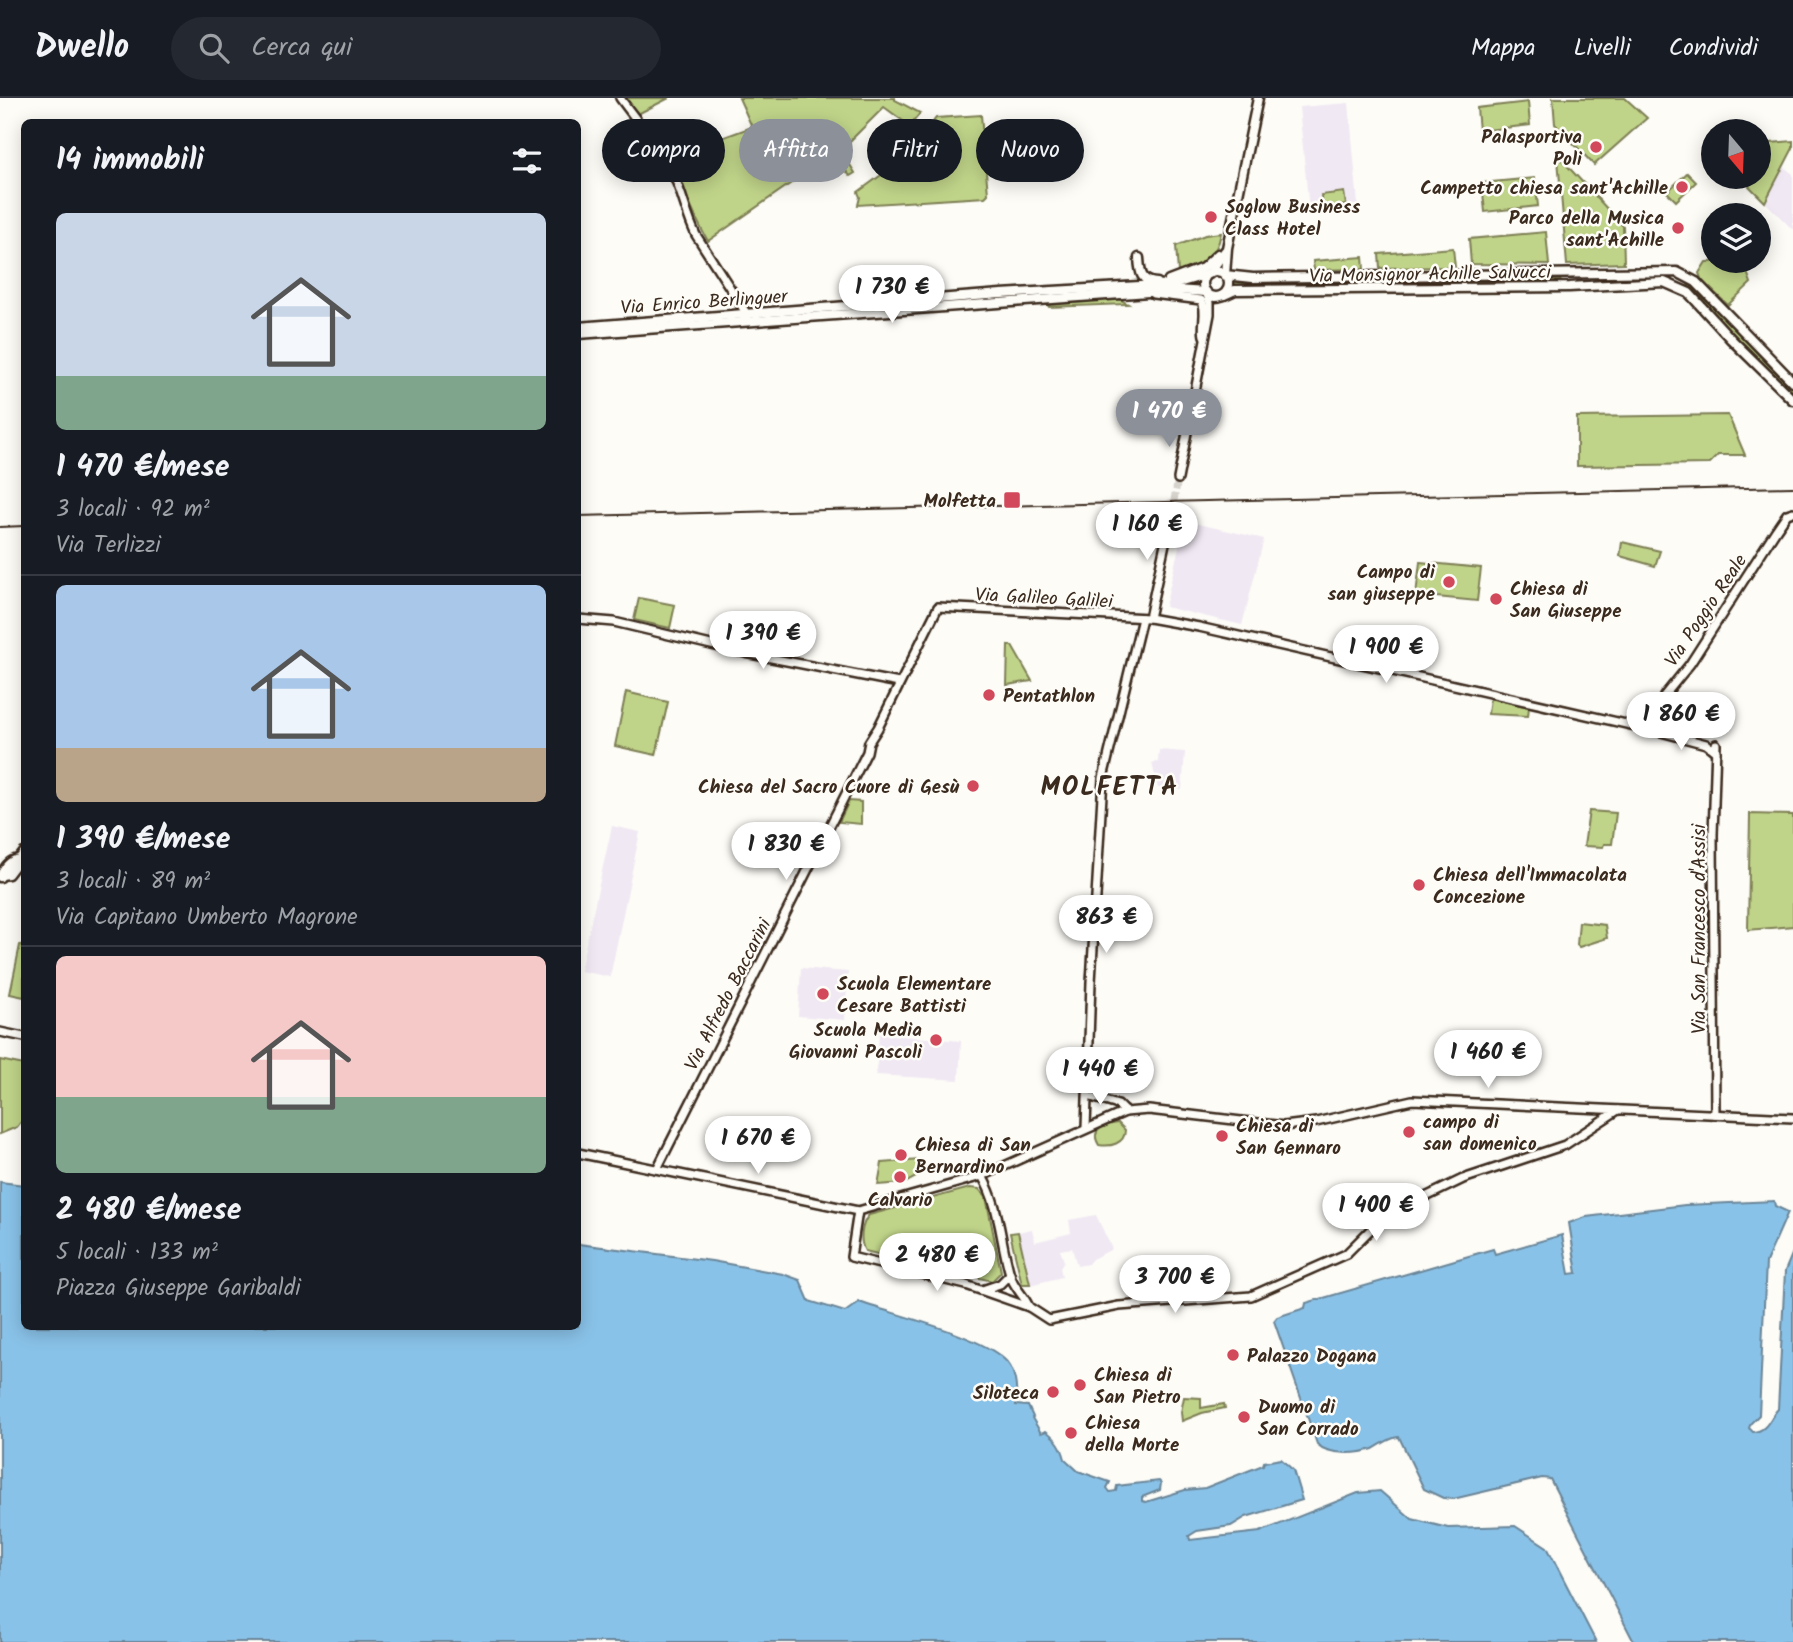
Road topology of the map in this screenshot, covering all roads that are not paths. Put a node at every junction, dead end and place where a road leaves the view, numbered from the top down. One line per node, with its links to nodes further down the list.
1 (620, 98): 12 (street)
2 (1258, 98): 3 (main road)
3 (1231, 229): 4 (main road); 5 (main road); 8 (main road)
4 (1227, 248): 6 (main road); 7 (main road)
5 (1139, 258)
6 (1209, 274): 7 (main road); 9 (main road); 12 (main road, Via Enrico Berlinguer)
7 (1225, 275): 8 (main road, Via Monsignor Achille Salvucci); 11 (main road)
8 (1258, 278): 18 (main road, Via Monsignor Achille Salvucci)
9 (1206, 292): 10 (main road, Via Enrico Berlinguer); 11 (main road); 13 (street)
10 (1135, 293): 14 (main road, Via Enrico Berlinguer); 17 (street)
11 (1224, 295): 13 (street); 19 (main road, Via Monsignor Achille Salvucci)
12 (745, 312): 14 (street); 15 (main road, Via Enrico Berlinguer)
13 (1210, 314): 17 (street)
14 (754, 321): 16 (main road, Via Enrico Berlinguer)
15 (581, 327)
16 (581, 334)
17 (1204, 338): 20 (street)
18 (1793, 382)
19 (1793, 400)
20 (1178, 479)
21 (1172, 511): 25 (street)
22 (1790, 516): 27 (street, Via Poggio Reale)
23 (938, 607): 25 (street, Via Galileo Galilei); 26 (street, Via Alfredo Baccarini)
24 (581, 618): 26 (street)
25 (1145, 618): 27 (street, Via Galileo Galilei); 34 (street)
26 (899, 682): 41 (street, Via Alfredo Baccarini)
27 (1657, 731): 29 (street, Via Galileo Galilei)
28 (1716, 744): 29 (street, Via San Francesco d'Assisi)
29 (1716, 752): 37 (street, Via San Francesco d'Assisi)
30 (21, 857): 31 (main road)
31 (1, 876)
32 (0, 1032): 33 (street)
33 (21, 1036)
34 (1088, 1096): 36 (street); 39 (street)
35 (1618, 1110): 36 (street); 37 (street); 46 (street)
36 (1125, 1112): 39 (street)
37 (1715, 1114): 38 (street)
38 (1793, 1118)
39 (1086, 1128): 42 (street)
40 (581, 1154): 41 (street)
41 (655, 1169): 43 (street)
42 (982, 1176): 43 (street); 44 (street)
43 (858, 1211): 45 (street)
44 (1010, 1274): 45 (street); 46 (street)
45 (981, 1290): 46 (street)
46 (1029, 1307)

